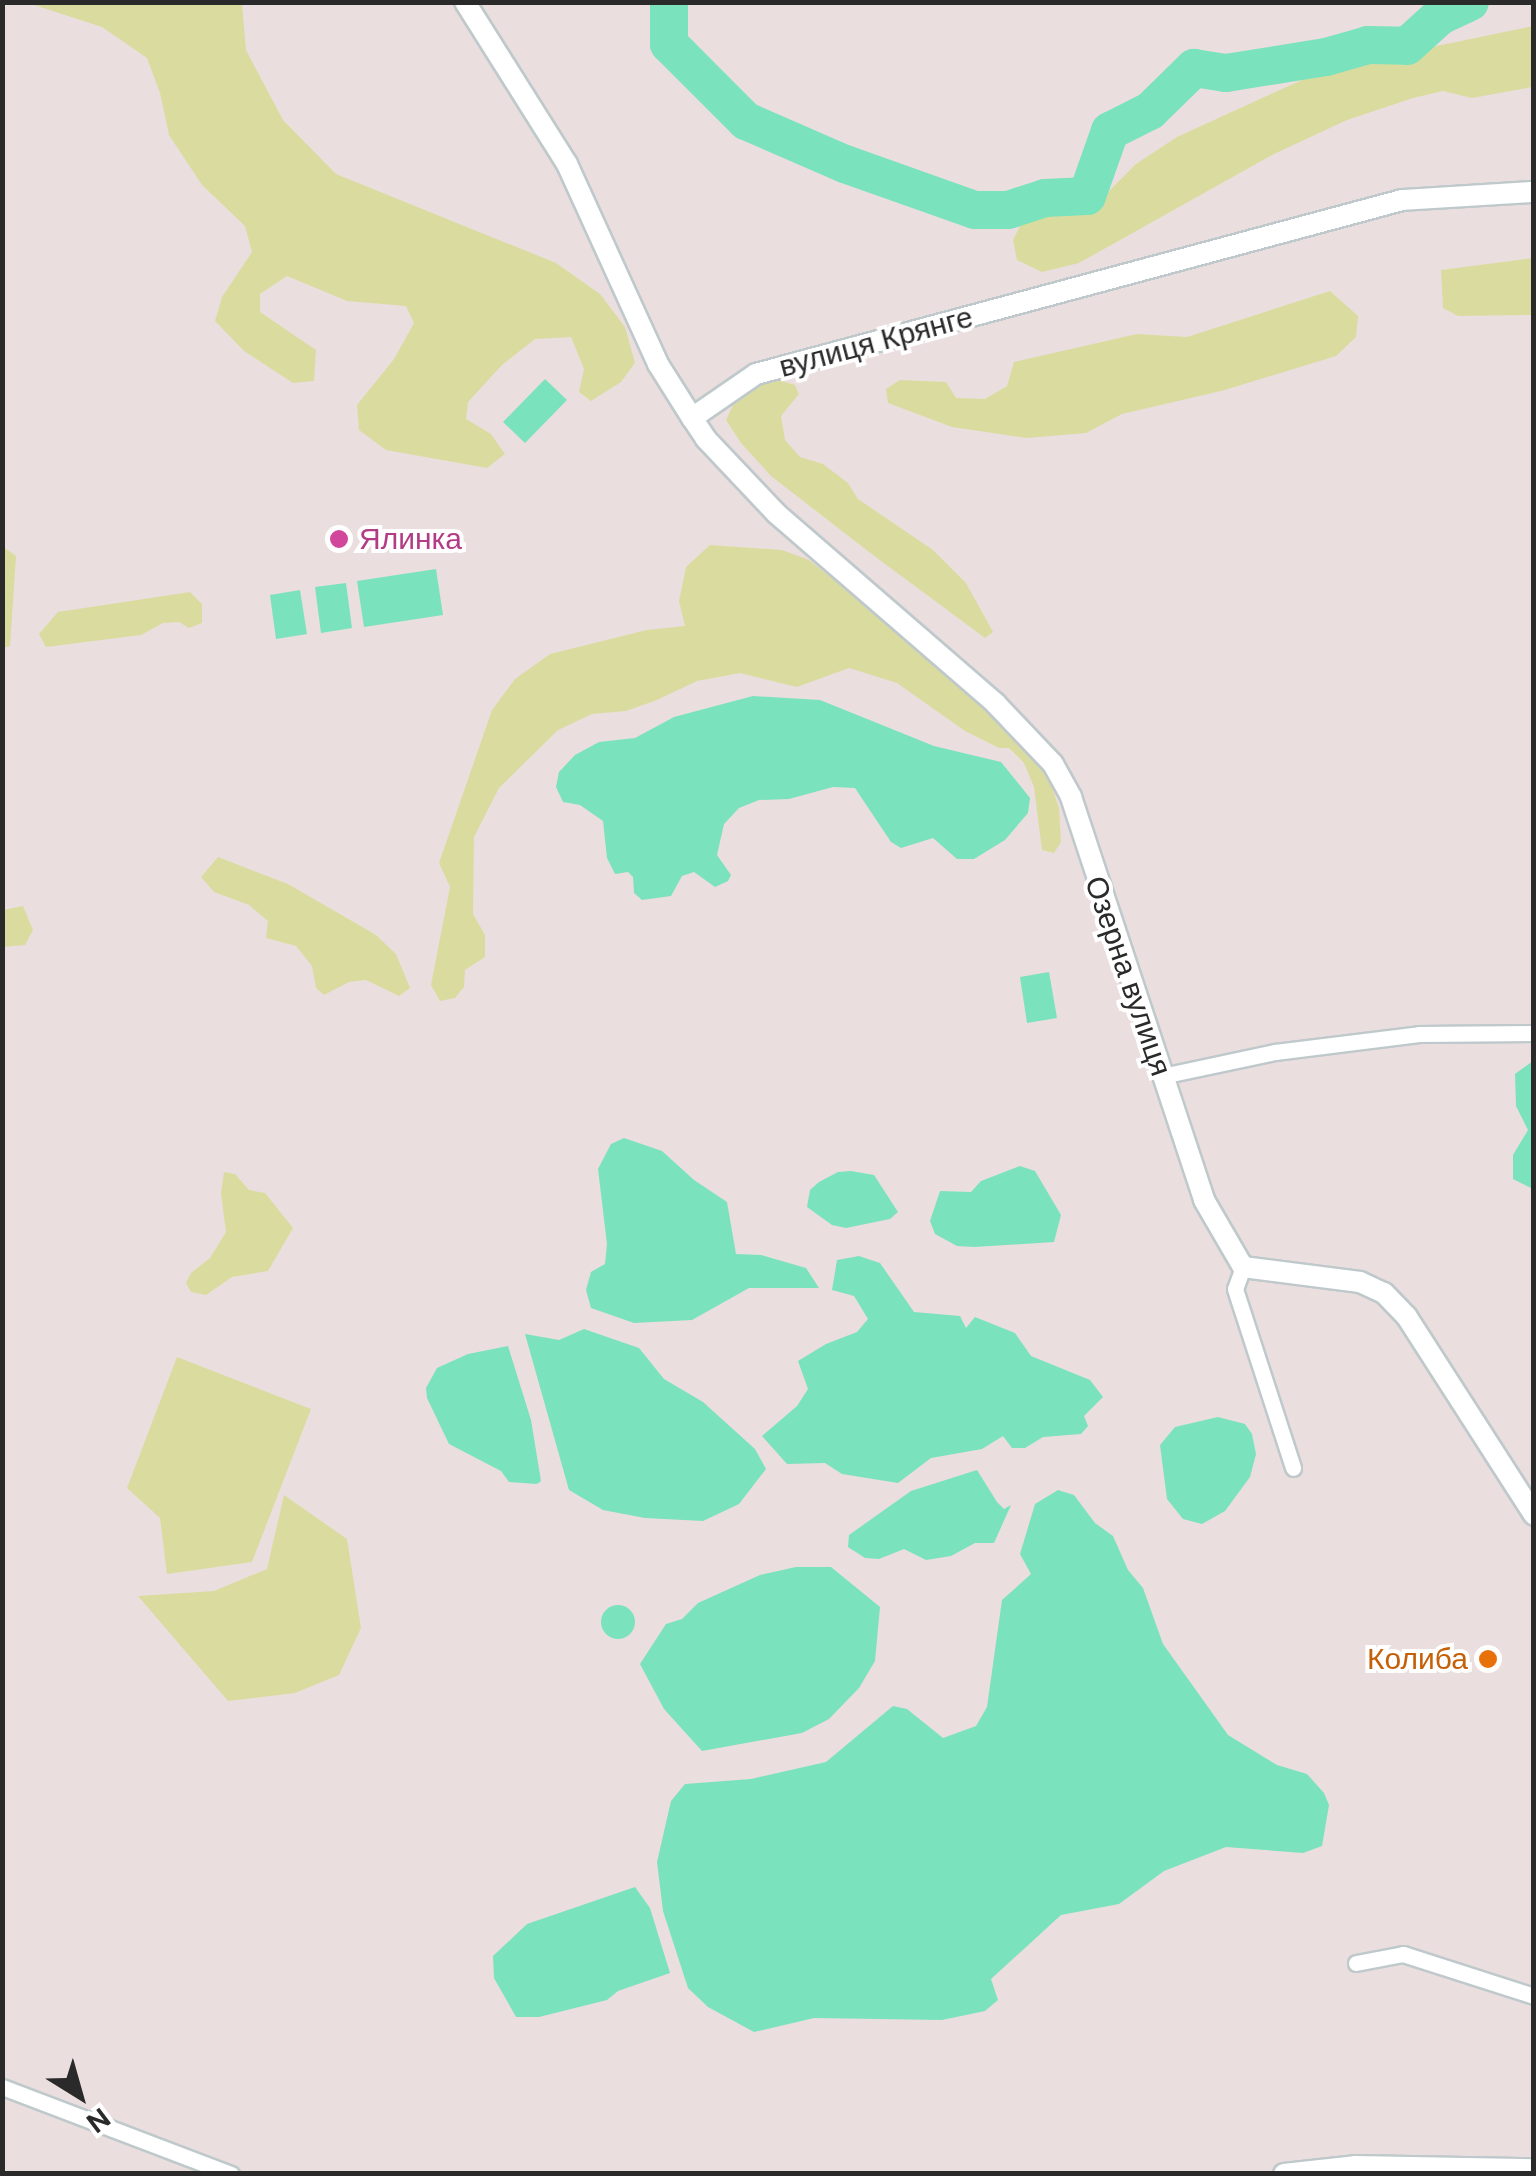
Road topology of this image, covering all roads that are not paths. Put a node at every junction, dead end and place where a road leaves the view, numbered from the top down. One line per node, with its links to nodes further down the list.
1 (465, 2): 3 (street)
2 (1534, 192): 3 (street, вулиця Крянге)
3 (692, 418): 5 (street, Озерна вулиця)
4 (1534, 1034): 5 (street)
5 (1162, 1076): 6 (street, Озерна вулиця)
6 (1244, 1267): 7 (street); 8 (street)
7 (1293, 1468)
8 (1534, 1515)
9 (1356, 1963): 10 (street)
10 (1534, 1996)
11 (2, 2087): 13 (street)
12 (1534, 2170): 14 (street)
13 (231, 2174)
14 (1284, 2174)

